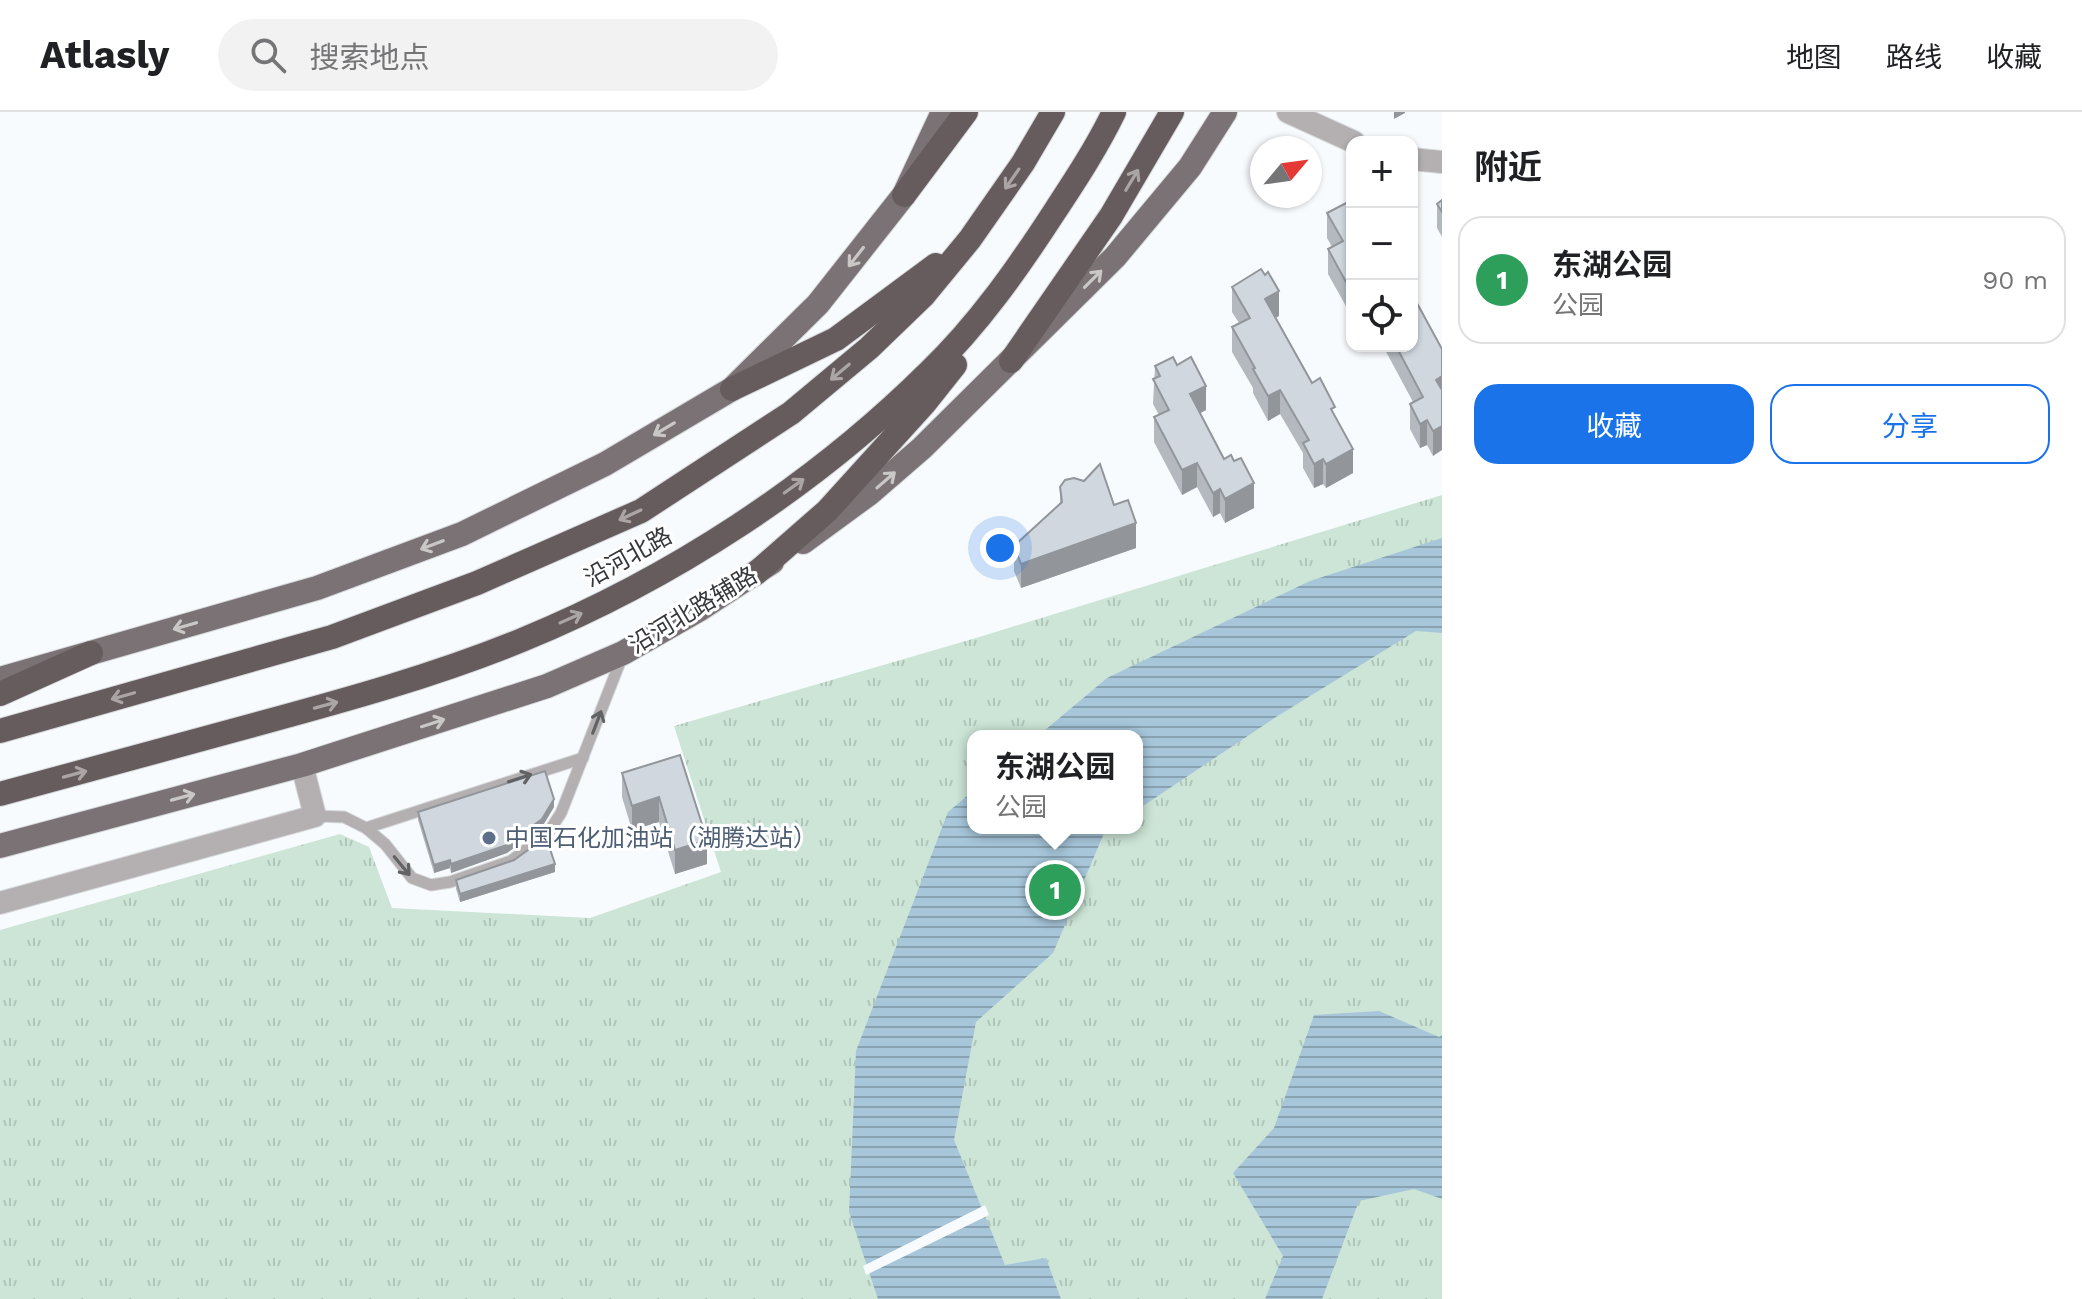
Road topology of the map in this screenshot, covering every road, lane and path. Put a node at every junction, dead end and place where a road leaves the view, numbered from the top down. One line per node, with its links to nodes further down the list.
1 (943, 112): 11 (main road)
2 (966, 112): 11 (highway)
3 (1053, 112): 12 (highway, 沿河北路, one-way to 12)
4 (1114, 112): 13 (highway, 沿河北路)
5 (1172, 112): 14 (highway, one-way to 5)
6 (1225, 112): 14 (main road, 沿河北路辅路, one-way to 6)
7 (1288, 112): 8 (street)
8 (1346, 138)
9 (1418, 160): 10 (street)
10 (1442, 162)
11 (904, 195): 15 (main road, one-way to 15)
12 (970, 239): 15 (highway); 21 (highway, 沿河北路, one-way to 21)
13 (1021, 263): 16 (highway); 24 (highway, 沿河北路, one-way to 13)
14 (1011, 361): 16 (main road, 沿河北路辅路, one-way to 14)
15 (732, 389): 17 (main road, one-way to 17)
16 (755, 574): 18 (main road, 沿河北路辅路)
17 (91, 653): 19 (main road); 20 (highway)
18 (623, 653): 22 (lane, one-way to 18); 23 (main road, 沿河北路辅路, one-way to 18)
19 (0, 679)
20 (0, 694)
21 (0, 731)
22 (583, 758): 26 (lane, one-way to 22); 26 (lane, one-way to 22)
23 (302, 765): 25 (street); 27 (main road, 沿河北路辅路, one-way to 23)
24 (0, 794)
25 (315, 816): 26 (lane); 28 (street)
26 (366, 828)
27 (0, 846)
28 (0, 903)

